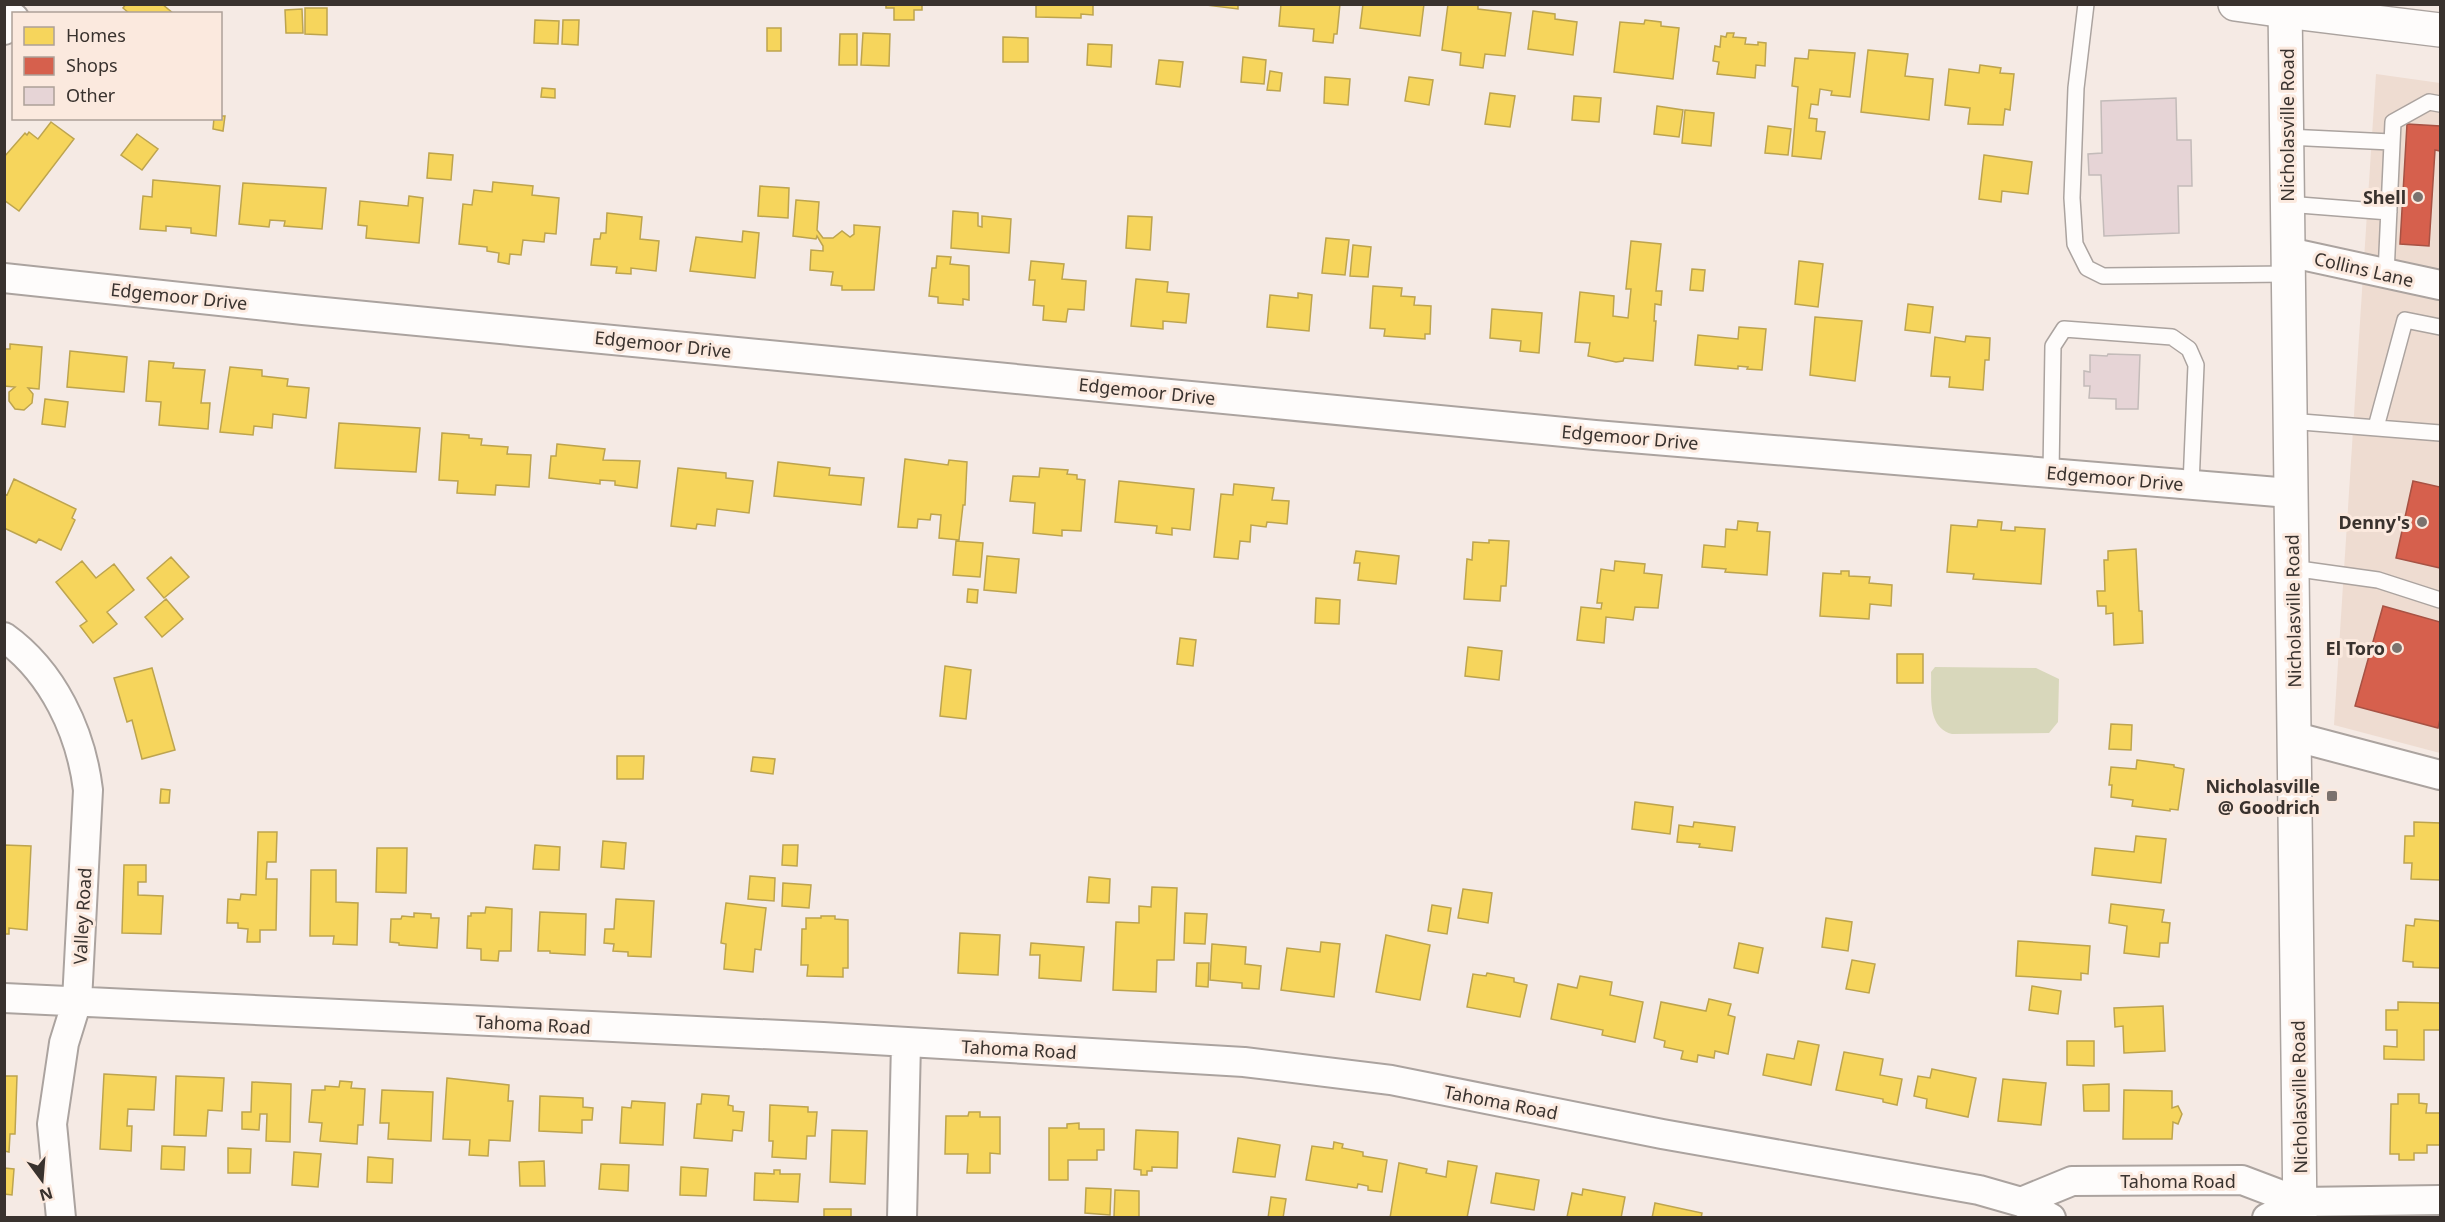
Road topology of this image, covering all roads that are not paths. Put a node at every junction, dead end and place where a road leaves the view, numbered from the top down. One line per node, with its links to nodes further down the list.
1 (2086, 4): 10 (lane)
2 (2235, 4): 3 (main road)
3 (2285, 8): 4 (main road); 6 (main road, Nicholasville Road)
4 (2440, 30)
5 (2440, 104): 7 (lane)
6 (2287, 136): 7 (lane); 8 (main road, Nicholasville Road)
7 (2391, 142): 9 (lane)
8 (2287, 204): 9 (lane); 10 (main road, Nicholasville Road)
9 (2389, 212): 11 (lane)
10 (2288, 263): 11 (street, Collins Lane); 15 (main road, Nicholasville Road)
11 (2386, 274): 13 (street, Collins Lane)
12 (4, 278): 18 (street, Edgemoor Drive)
13 (2440, 285)
14 (2440, 327): 16 (lane)
15 (2289, 421): 16 (lane); 20 (main road, Nicholasville Road)
16 (2376, 427): 17 (lane)
17 (2440, 433)
18 (2051, 473): 19 (street, Edgemoor Drive); 19 (lane)
19 (2191, 485): 20 (street, Edgemoor Drive)
20 (2290, 493): 21 (main road, Nicholasville Road)
21 (2292, 568): 22 (lane); 24 (main road, Nicholasville Road)
22 (2440, 600)
23 (4, 637): 27 (street, Valley Road)
24 (2296, 737): 25 (street); 31 (main road, Nicholasville Road)
25 (2440, 775)
26 (4, 998): 27 (street, Tahoma Road)
27 (77, 1001): 28 (street, Tahoma Road); 32 (street, Valley Road)
28 (906, 1043): 30 (street, Tahoma Road); 33 (street)
29 (2440, 1200): 31 (street)
30 (2021, 1202): 31 (street, Tahoma Road); 34 (street, Tahoma Road)
31 (2300, 1210): 35 (street)
32 (61, 1218)
33 (902, 1218)
34 (2051, 1218)
35 (2267, 1218)

